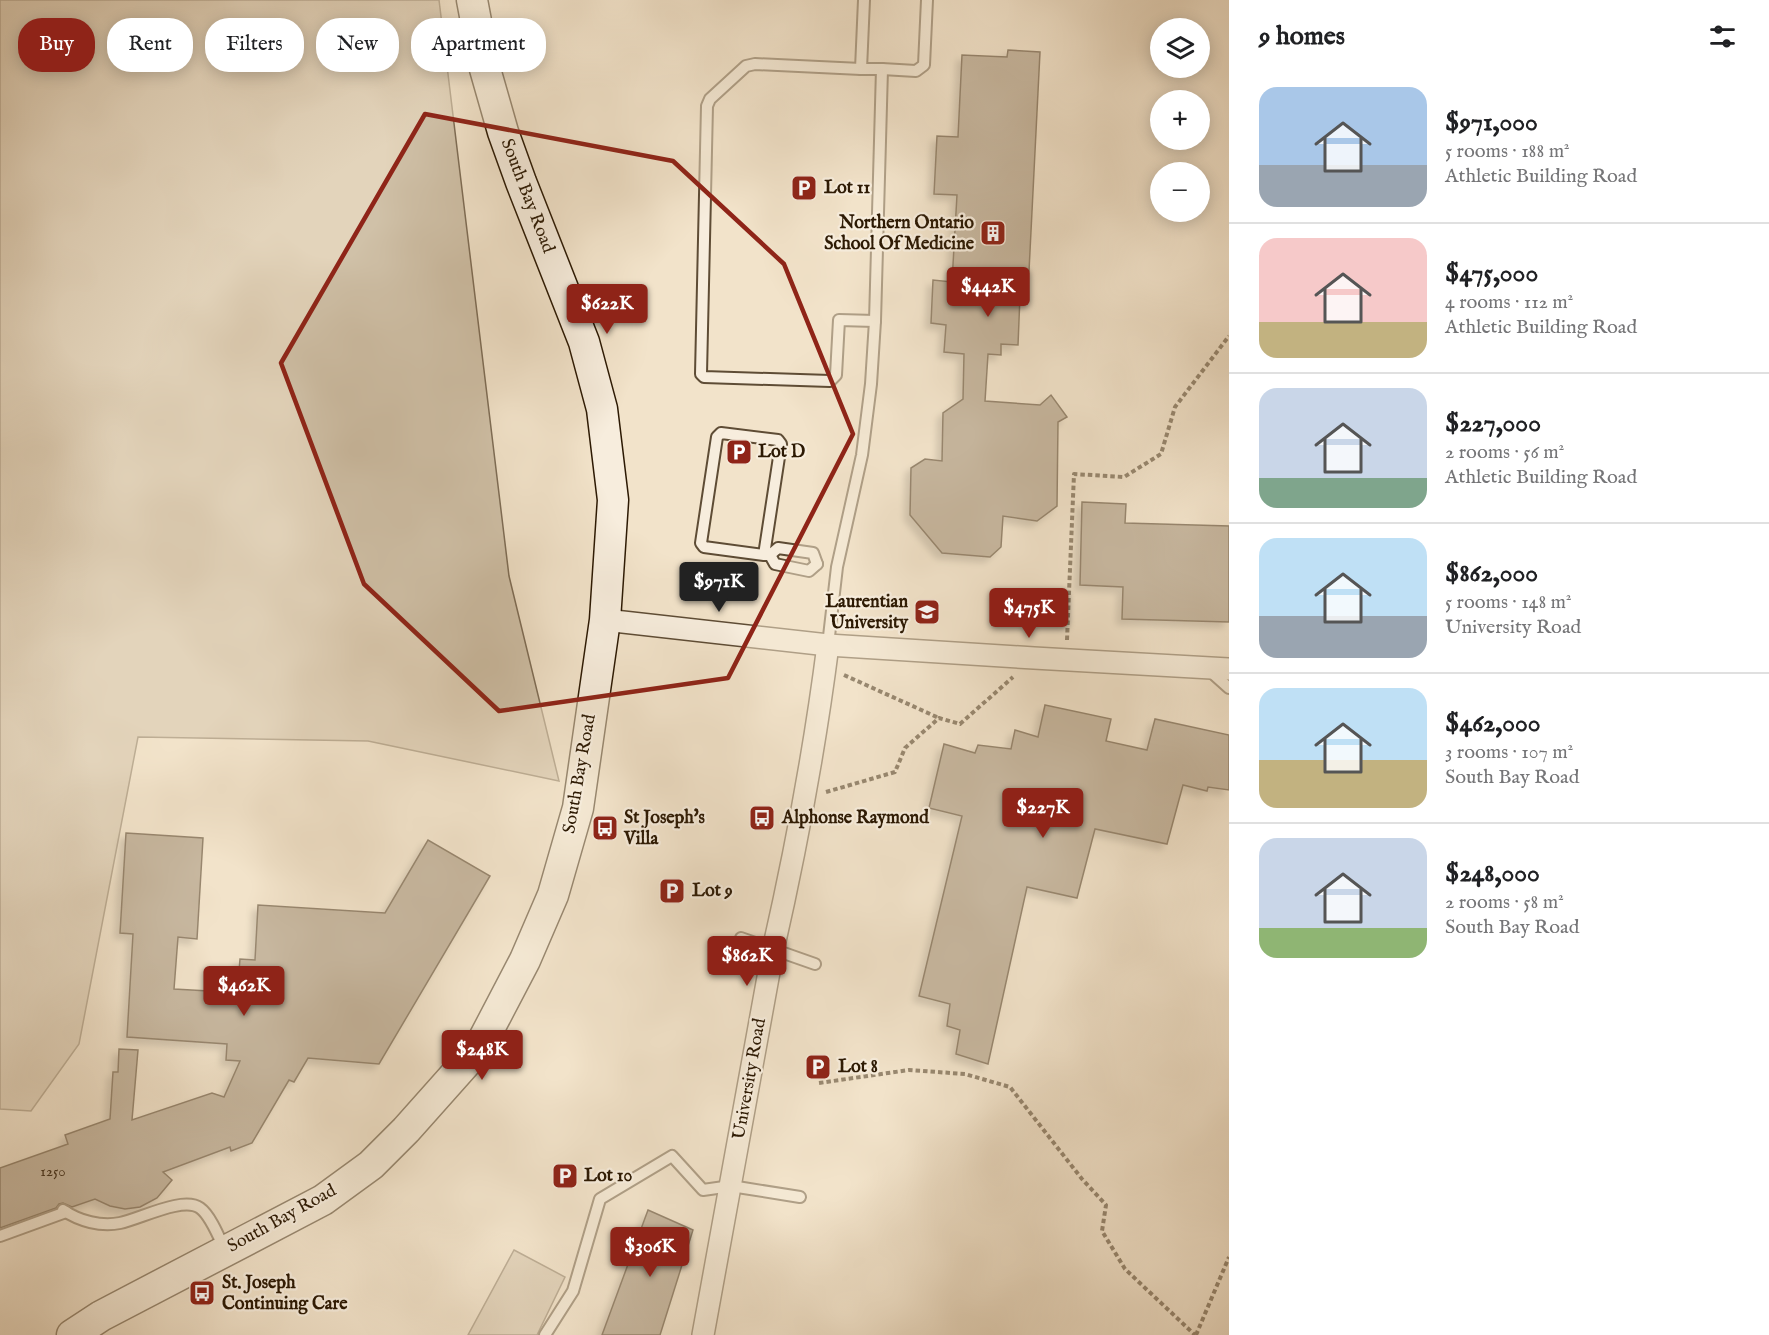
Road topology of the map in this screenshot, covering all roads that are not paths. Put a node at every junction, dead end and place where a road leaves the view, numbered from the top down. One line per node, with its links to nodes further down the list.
1 (472, 0): 10 (street, South Bay Road)
2 (864, 0): 4 (lane)
3 (927, 0): 5 (lane)
4 (861, 69): 5 (lane); 6 (lane)
5 (882, 69): 6 (lane)
6 (875, 321): 9 (lane)
7 (767, 555): 7 (lane); 8 (lane); 8 (lane)
8 (818, 564): 9 (lane)
9 (837, 567): 11 (lane)
10 (605, 620): 11 (street); 21 (street, South Bay Road)
11 (828, 645): 12 (street); 16 (street, University Road)
12 (1208, 669): 13 (street); 14 (lane)
13 (1229, 669)
14 (1229, 688)
15 (741, 938): 16 (lane)
16 (773, 950): 17 (lane); 18 (street, University Road)
17 (815, 964)
18 (730, 1186): 19 (lane); 23 (lane); 24 (street, University Road)
19 (800, 1197)
20 (0, 1236): 21 (lane)
21 (226, 1251): 22 (street, South Bay Road)
22 (72, 1335)
23 (545, 1335)
24 (703, 1335)

